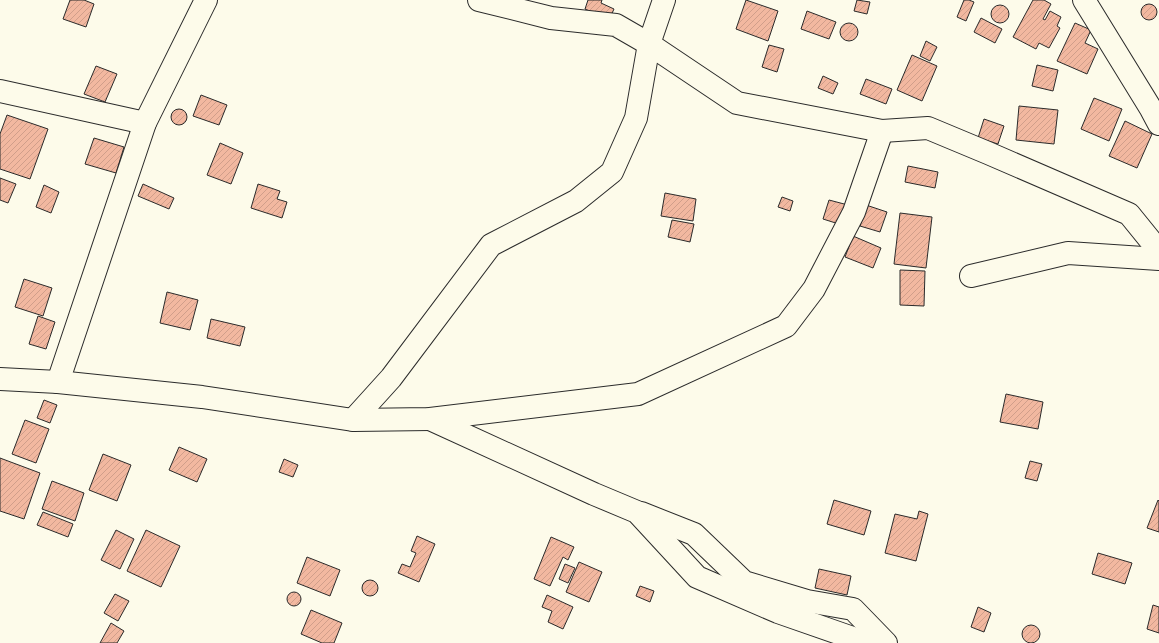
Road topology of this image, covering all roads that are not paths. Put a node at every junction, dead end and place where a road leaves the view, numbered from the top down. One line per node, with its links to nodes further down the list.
1 (206, 0): 7 (street)
2 (479, 0): 5 (street)
3 (664, 0): 5 (street)
4 (1084, 0): 8 (street)
5 (649, 44): 9 (street); 16 (street)
6 (0, 91): 7 (street)
7 (145, 123): 14 (street)
8 (1159, 124)
9 (882, 131): 10 (street); 15 (street)
10 (1159, 251)
11 (1159, 259): 12 (street)
12 (971, 276)
13 (0, 379): 14 (street)
14 (58, 382): 16 (street)
15 (430, 419): 16 (street); 17 (street)
16 (353, 420)
17 (637, 512): 18 (street); 19 (street)
18 (867, 643)
19 (886, 643)

